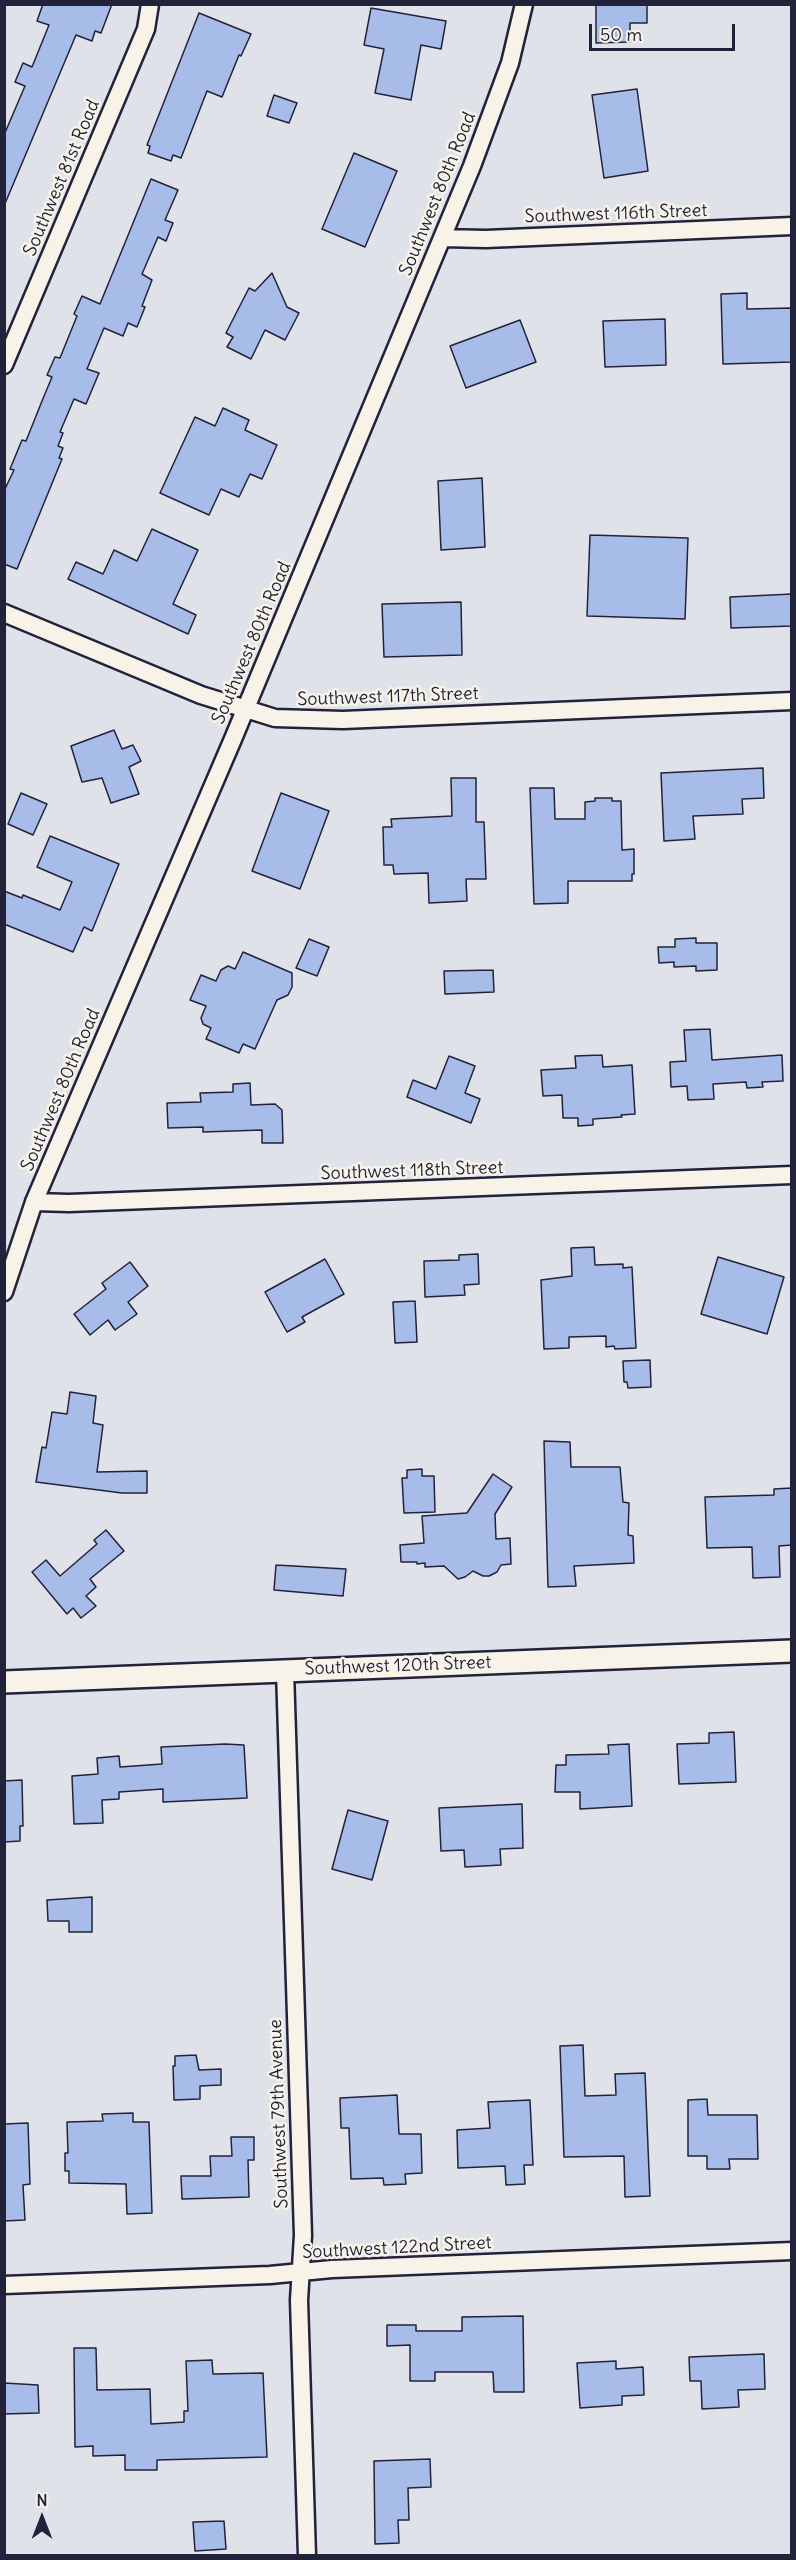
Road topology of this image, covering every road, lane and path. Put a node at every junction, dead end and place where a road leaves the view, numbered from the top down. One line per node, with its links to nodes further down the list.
1 (150, 4): 5 (street, Southwest 81st Road)
2 (524, 4): 4 (street, Southwest 80th Road)
3 (792, 226): 4 (street, Southwest 116th Street)
4 (442, 238): 8 (street, Southwest 80th Road)
5 (4, 365)
6 (4, 614): 8 (street, Southwest 117th Street)
7 (792, 701): 8 (street, Southwest 117th Street)
8 (245, 710): 10 (street, Southwest 80th Road)
9 (792, 1175): 10 (street, Southwest 118th Street)
10 (34, 1202): 11 (street, Southwest 80th Road)
11 (4, 1292)
12 (792, 1651): 13 (street, Southwest 120th Street)
13 (285, 1671): 14 (street, Southwest 120th Street); 16 (street, Southwest 79th Avenue)
14 (4, 1682)
15 (792, 2251): 16 (street, Southwest 122nd Street)
16 (300, 2271): 17 (street, Southwest 122nd Street); 18 (street, Southwest 79th Avenue)
17 (4, 2285)
18 (308, 2556)

